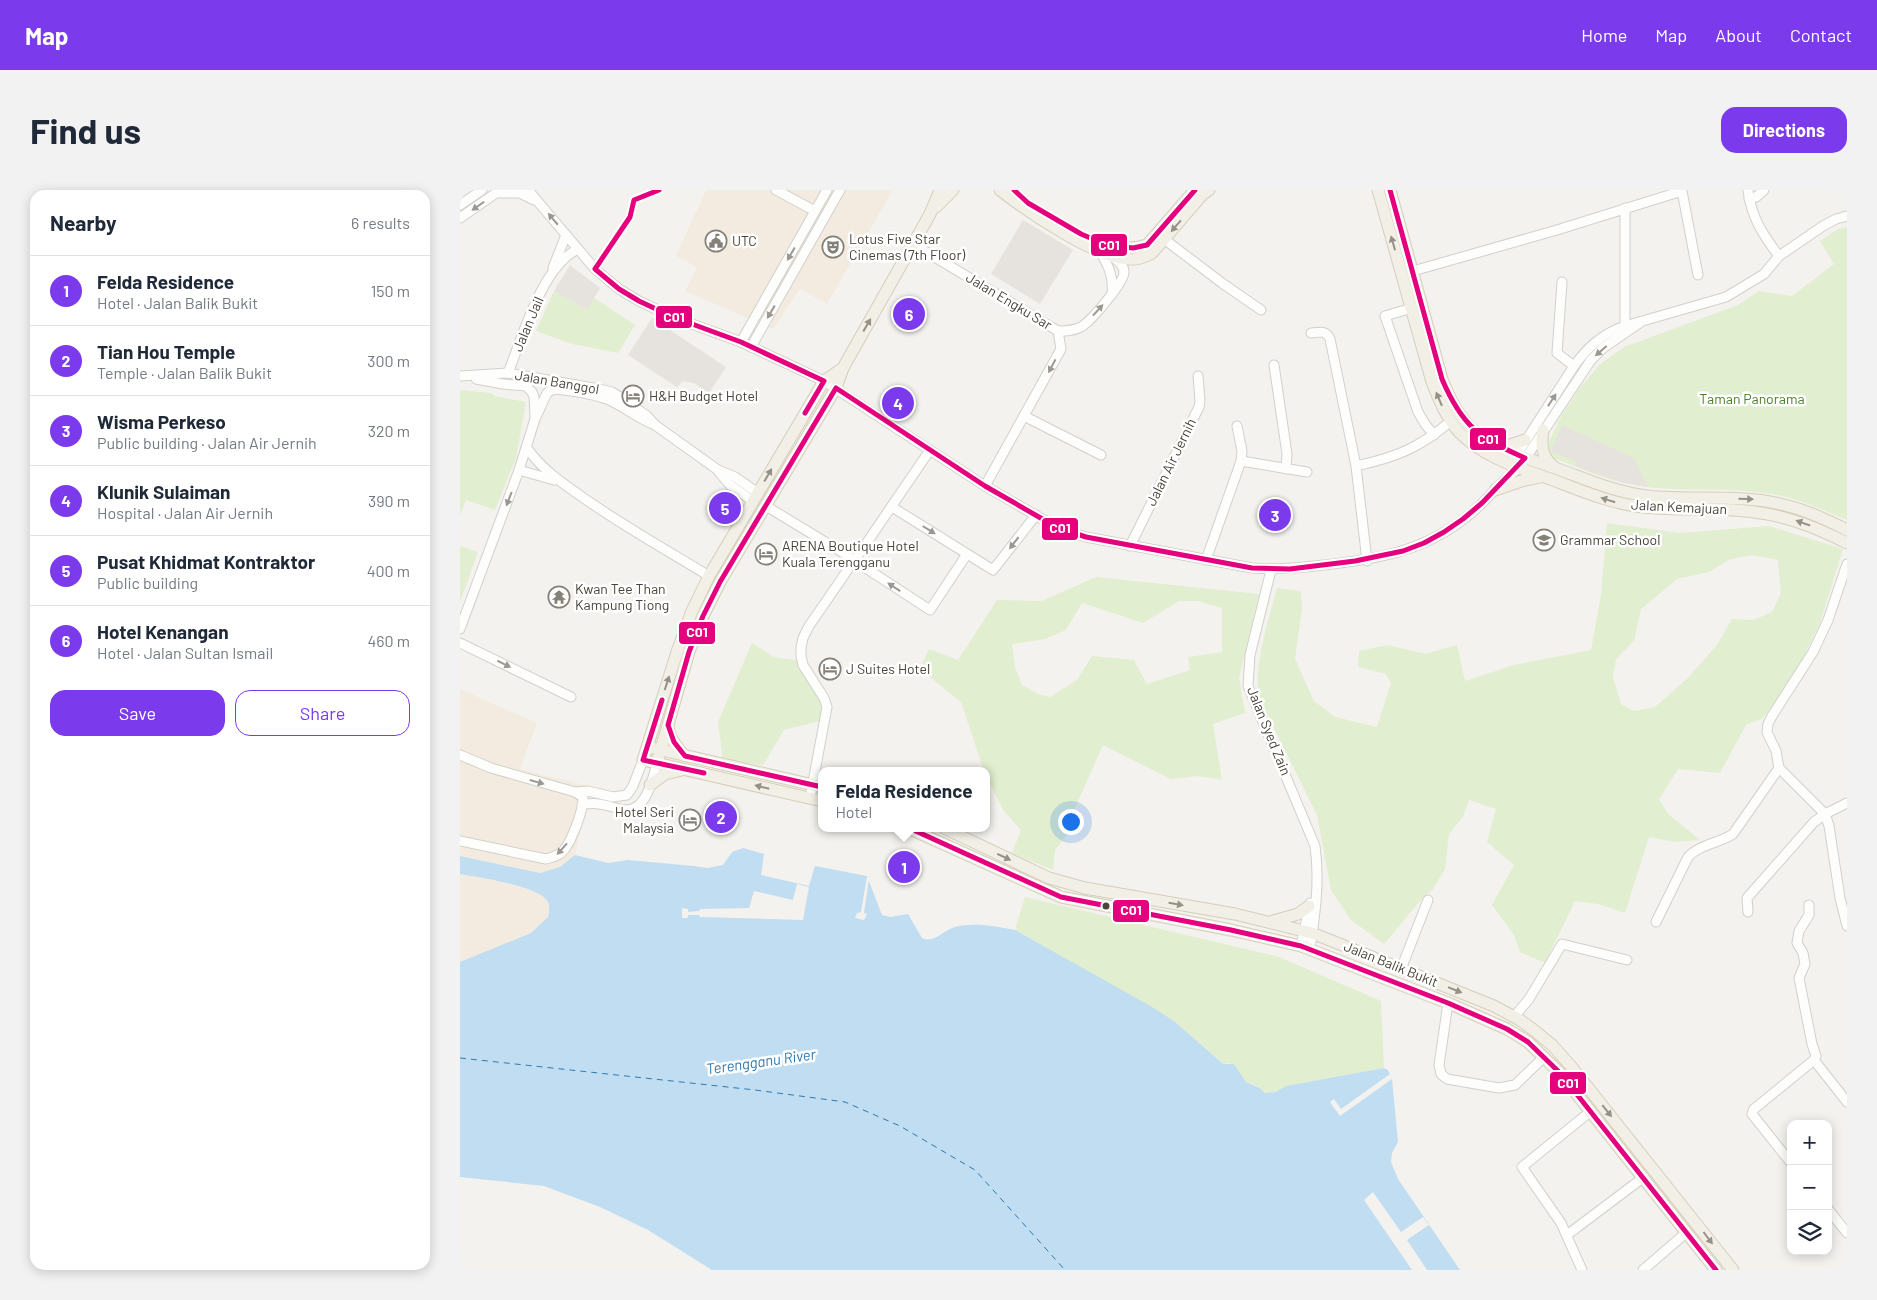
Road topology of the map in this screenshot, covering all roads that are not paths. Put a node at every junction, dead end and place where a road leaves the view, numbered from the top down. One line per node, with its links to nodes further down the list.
1 (482, 190): 17 (street)
2 (776, 190): 19 (street)
3 (827, 190): 19 (street)
4 (840, 190): 41 (street, one-way to 41)
5 (940, 190): 20 (main road)
6 (953, 190): 20 (main road)
7 (1000, 190): 27 (main road)
8 (1195, 190): 13 (main road)
9 (1209, 190): 24 (main road, one-way to 24)
10 (1378, 190): 34 (main road, Jalan Kemajuan, one-way to 10)
11 (1390, 190): 29 (main road, Jalan Kemajuan)
12 (1764, 190): 16 (street)
13 (1014, 191)
14 (1682, 191): 18 (street); 31 (street)
15 (533, 194): 22 (street, one-way to 22); 23 (street, one-way to 15)
16 (1748, 195): 28 (street)
17 (460, 204)
18 (1625, 208): 29 (street); 37 (street)
19 (815, 211): 40 (street, one-way to 40)
20 (930, 214): 25 (main road)
21 (1847, 216): 28 (street)
22 (460, 218)
23 (566, 235): 26 (street); 30 (street, Jalan Jail)
24 (1164, 240): 27 (main road); 35 (street)
25 (913, 244): 38 (street, Jalan Engku Sar); 44 (main road, one-way to 25)
26 (578, 249): 30 (street, Jalan Jail); 40 (street)
27 (1105, 253): 33 (street); 33 (street)
28 (1779, 256): 36 (street)
29 (1413, 271): 59 (main road, Jalan Kemajuan)
30 (550, 275): 45 (street, Jalan Jail)
31 (1698, 275)
32 (1562, 282): 43 (street)
33 (1112, 295): 38 (street, one-way to 33)
34 (1412, 308): 52 (main road, Jalan Kemajuan, one-way to 34); 56 (street)
35 (1262, 310)
36 (1641, 322): 37 (street); 55 (street, one-way to 55)
37 (1625, 326): 43 (street)
38 (1058, 331): 50 (street, Jalan Engku Sar, one-way to 50)
39 (1311, 333): 64 (street)
40 (741, 342): 41 (street)
41 (751, 347): 48 (street)
42 (1274, 365): 66 (street)
43 (1574, 366): 57 (street, one-way to 43)
44 (843, 368): 48 (main road); 49 (main road)
45 (508, 373): 46 (street, Jalan Banggol); 53 (street, Jalan Banggol)
46 (462, 376): 51 (street)
47 (1198, 376): 80 (street, Jalan Air Jernih)
48 (824, 381): 49 (street); 74 (main road, one-way to 48)
49 (836, 388): 60 (street); 75 (main road)
50 (1024, 416): 61 (street); 72 (street, Jalan Engku Sar)
51 (535, 419): 53 (street); 58 (street)
52 (1451, 421): 56 (street); 67 (main road, Jalan Kemajuan)
53 (655, 425): 74 (street, Jalan Banggol)
54 (1237, 426): 63 (street)
55 (1543, 430): 62 (street); 65 (main road)
56 (1434, 435): 64 (street)
57 (1525, 440): 59 (main road); 62 (street)
58 (527, 448): 68 (street); 71 (street)
59 (1501, 448): 62 (main road, Jalan Kemajuan)
60 (930, 450): 72 (street); 76 (street)
61 (1101, 455)
62 (1521, 456): 65 (main road, Jalan Kemajuan); 67 (street)
63 (1241, 461): 66 (street); 82 (street)
64 (1356, 466): 84 (street)
65 (1554, 468): 78 (main road, Jalan Kemajuan, one-way to 78)
66 (1286, 469): 69 (street)
67 (1513, 469): 70 (main road, Jalan Kemajuan); 73 (street)
68 (520, 470): 71 (street); 88 (street, one-way to 88)
69 (1307, 472)
70 (1545, 477): 73 (main road); 79 (main road, Jalan Kemajuan, one-way to 70)
71 (561, 482): 87 (street)
72 (985, 486): 77 (street)
73 (1495, 490): 84 (street)
74 (756, 497): 87 (main road)
75 (766, 506): 83 (street); 91 (main road)
76 (892, 507): 81 (street, one-way to 81); 83 (street)
77 (1036, 515): 80 (street); 81 (street, one-way to 81)
78 (1847, 530)
79 (1847, 543)
80 (1130, 546): 82 (street)
81 (967, 554): 83 (street, one-way to 83)
82 (1206, 560): 86 (street)
83 (854, 561): 98 (street)
84 (1367, 561): 86 (street)
85 (1847, 564): 99 (street)
86 (1271, 570): 112 (street, Jalan Syed Zain)
87 (709, 576): 92 (main road, one-way to 87)
88 (460, 629)
89 (460, 643): 90 (street, one-way to 90)
90 (571, 697)
91 (668, 725): 93 (main road); 95 (main road)
92 (647, 746): 93 (main road); 96 (main road)
93 (660, 750): 95 (main road); 97 (main road)
94 (460, 754): 103 (street, one-way to 103)
95 (685, 756): 102 (main road)
96 (642, 760): 97 (main road); 103 (street)
97 (657, 763): 100 (main road); 101 (street)
98 (819, 767)
99 (1779, 768): 108 (street); 118 (street)
100 (686, 770): 101 (main road); 104 (main road, one-way to 100)
101 (650, 785): 107 (street)
102 (817, 786): 104 (street)
103 (575, 792): 107 (street)
104 (810, 798): 105 (main road)
105 (818, 800)
106 (1847, 804): 108 (street)
107 (582, 806): 111 (street, one-way to 111)
108 (1824, 814): 116 (street); 119 (street)
109 (917, 832): 121 (main road, Jalan Balik Bukit)
110 (952, 832): 117 (main road, Jalan Balik Bukit, one-way to 117)
111 (460, 841)
112 (1315, 889): 115 (street); 120 (street)
113 (1428, 900): 123 (street)
114 (1808, 905): 127 (street)
115 (1309, 906): 117 (main road); 120 (street)
116 (1748, 912)
117 (1271, 922): 120 (main road, Jalan Balik Bukit)
118 (1656, 922)
119 (1847, 926)
120 (1308, 932): 121 (street); 123 (main road, Jalan Balik Bukit)
121 (1306, 948): 124 (main road, Jalan Balik Bukit)
122 (1628, 960): 125 (street)
123 (1401, 969): 125 (main road, Jalan Balik Bukit, one-way to 125)
124 (1448, 1003): 126 (main road, Jalan Balik Bukit); 126 (street)
125 (1514, 1017): 139 (main road, Jalan Balik Bukit, one-way to 139)
126 (1544, 1057): 129 (main road, Jalan Balik Bukit)
127 (1814, 1060): 128 (street); 130 (street)
128 (1847, 1102)
129 (1591, 1111): 131 (main road, Jalan Balik Bukit); 135 (street)
130 (1787, 1158)
131 (1644, 1178): 133 (main road, Jalan Balik Bukit); 135 (street)
132 (1829, 1210): 134 (street)
133 (1687, 1232): 137 (street); 138 (main road, Jalan Balik Bukit)
134 (1847, 1233)
135 (1567, 1235): 136 (street)
136 (1582, 1270)
137 (1643, 1270)
138 (1716, 1270)
139 (1733, 1270)

